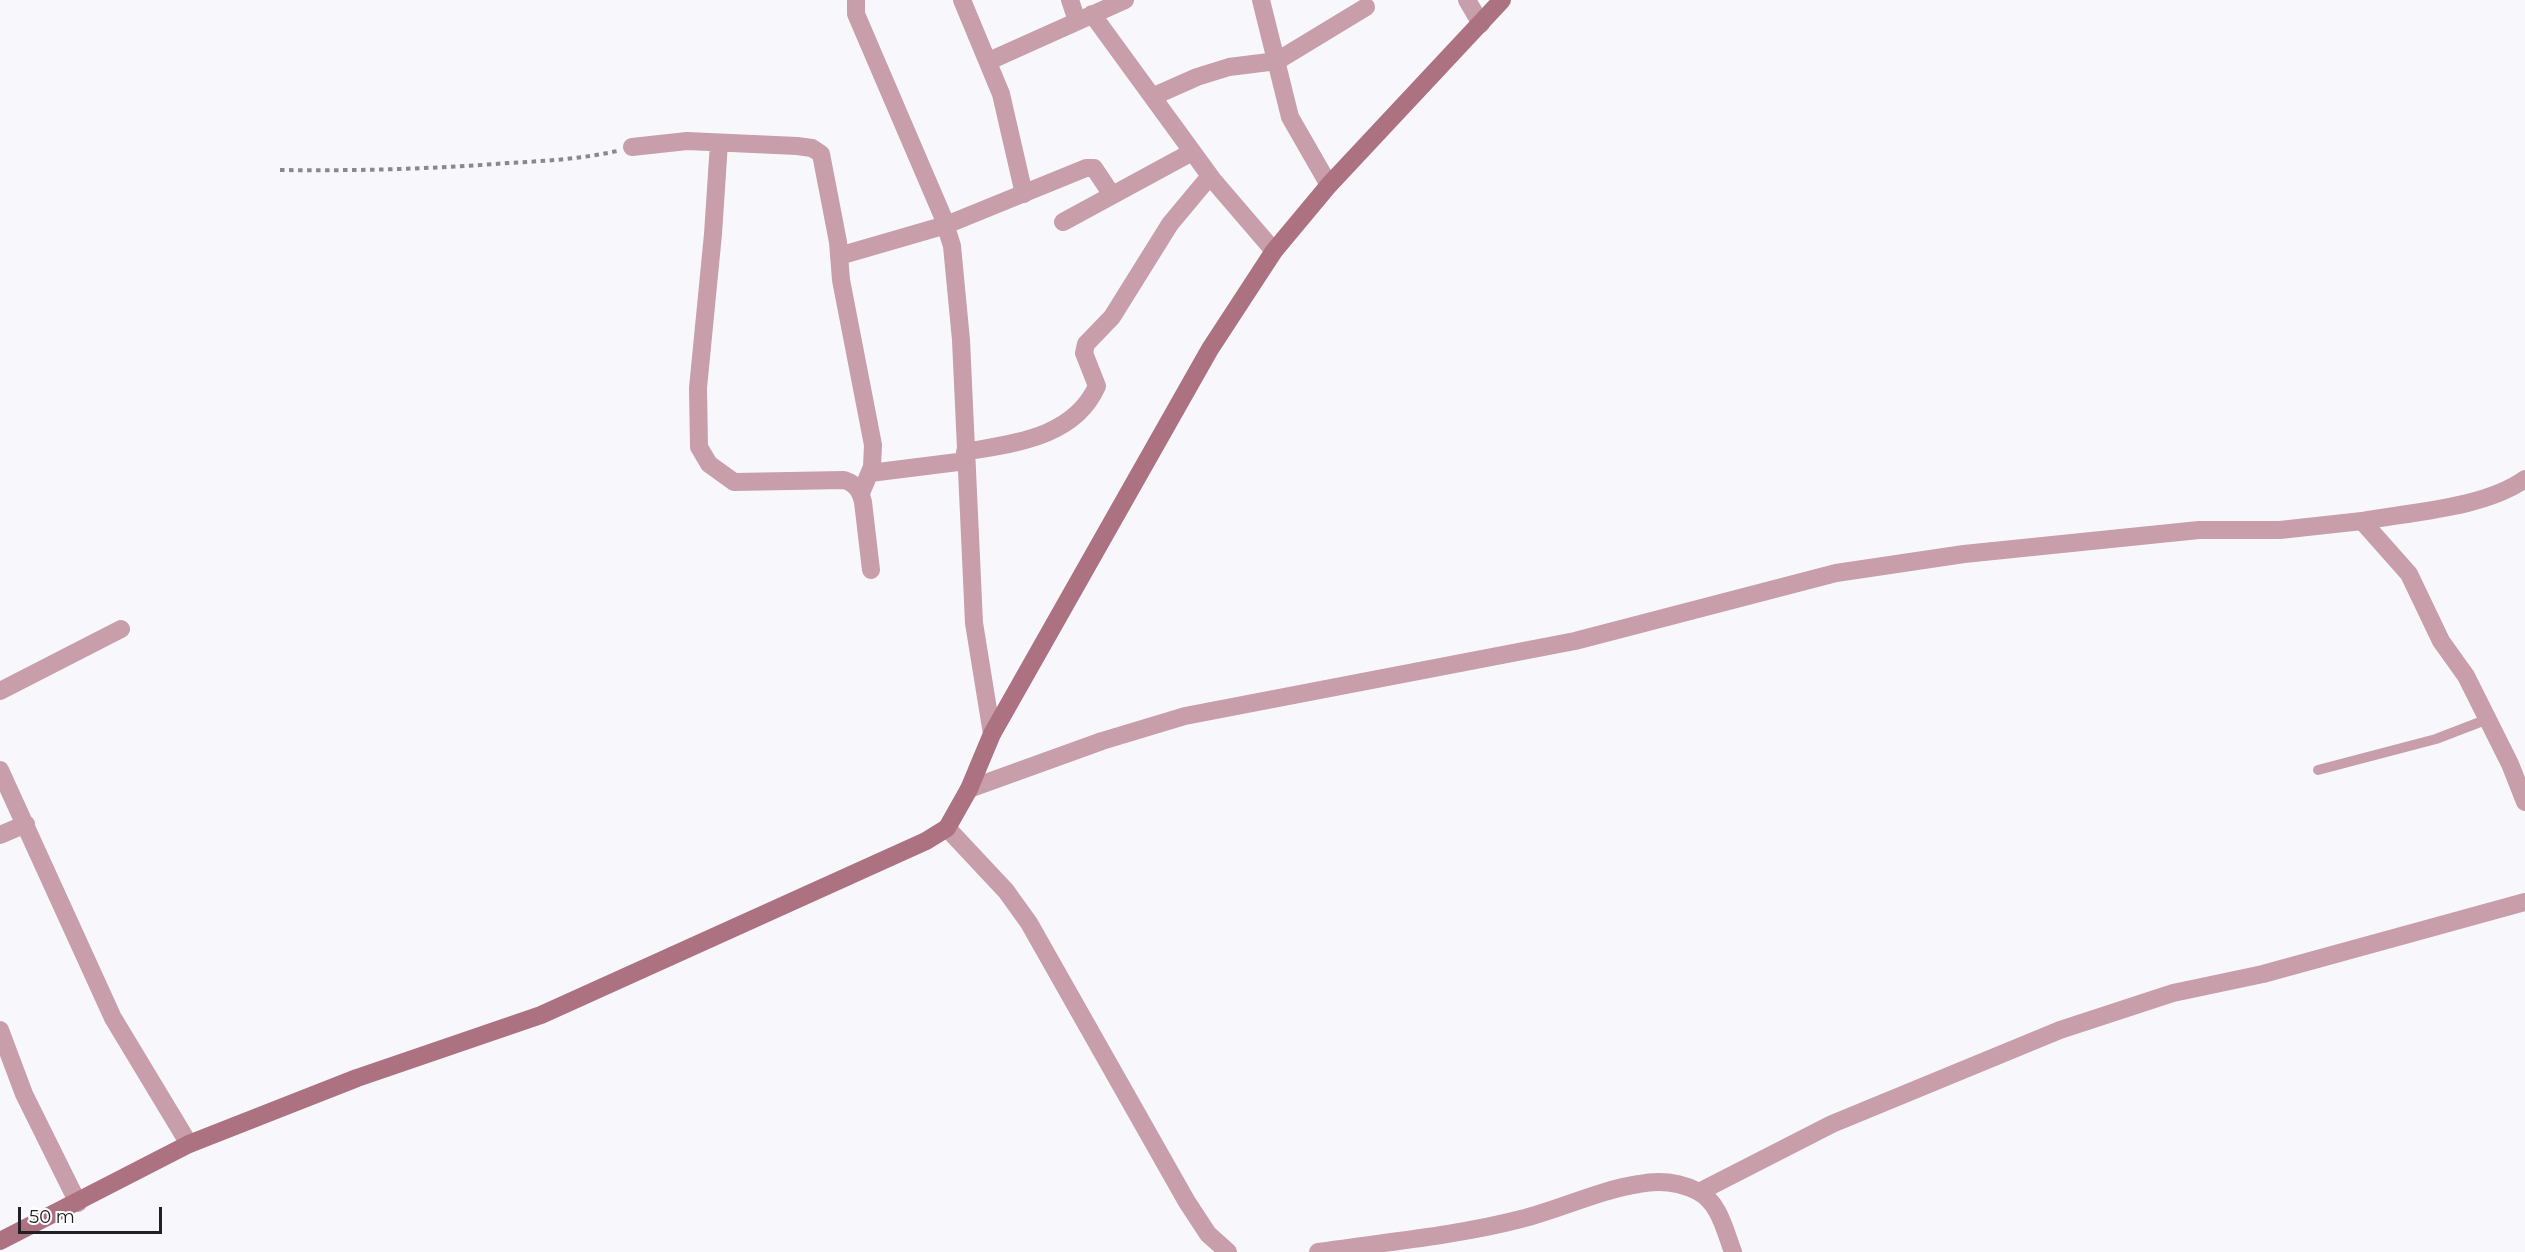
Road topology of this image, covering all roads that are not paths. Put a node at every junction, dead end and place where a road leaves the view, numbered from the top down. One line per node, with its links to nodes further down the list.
1 (856, 0): 22 (street)
2 (962, 0): 12 (street)
3 (1070, 0): 9 (street)
4 (1125, 0): 9 (street)
5 (1261, 0): 11 (street)
6 (1467, 0): 10 (street)
7 (1502, 0): 10 (street)
8 (1366, 7): 11 (street)
9 (1085, 18): 12 (street); 13 (street)
10 (1481, 24): 18 (street)
11 (1277, 61): 13 (street); 18 (street)
12 (989, 62): 19 (street)
13 (1154, 96): 16 (street)
14 (718, 143): 15 (street); 24 (street); 28 (street)
15 (632, 147)
16 (1192, 152): 17 (street); 20 (street)
17 (1210, 176): 23 (street); 25 (street)
18 (1329, 184): 23 (street)
19 (1024, 195): 20 (street); 22 (street)
20 (1112, 195): 21 (street)
21 (1063, 222)
22 (946, 225): 24 (street); 25 (street)
23 (1274, 251): 34 (street)
24 (839, 256): 26 (street)
25 (965, 457): 26 (street); 34 (street)
26 (870, 473): 28 (street)
27 (2525, 479): 29 (street)
28 (861, 493): 30 (street)
29 (2362, 521): 33 (street); 37 (street)
30 (871, 570)
31 (121, 630): 32 (street)
32 (0, 691)
33 (2488, 719): 36 (lane); 38 (street)
34 (992, 734): 37 (street)
35 (0, 770): 39 (street)
36 (2318, 770)
37 (969, 789): 40 (street)
38 (2524, 798)
39 (26, 824): 41 (street); 44 (street)
40 (947, 828): 44 (street); 48 (street)
41 (0, 835)
42 (2525, 902): 45 (street)
43 (0, 1030): 46 (street)
44 (189, 1144): 46 (street)
45 (1700, 1192): 49 (street); 50 (street)
46 (78, 1203): 47 (street)
47 (0, 1241)
48 (1228, 1252)
49 (1318, 1252)
50 (1733, 1252)

